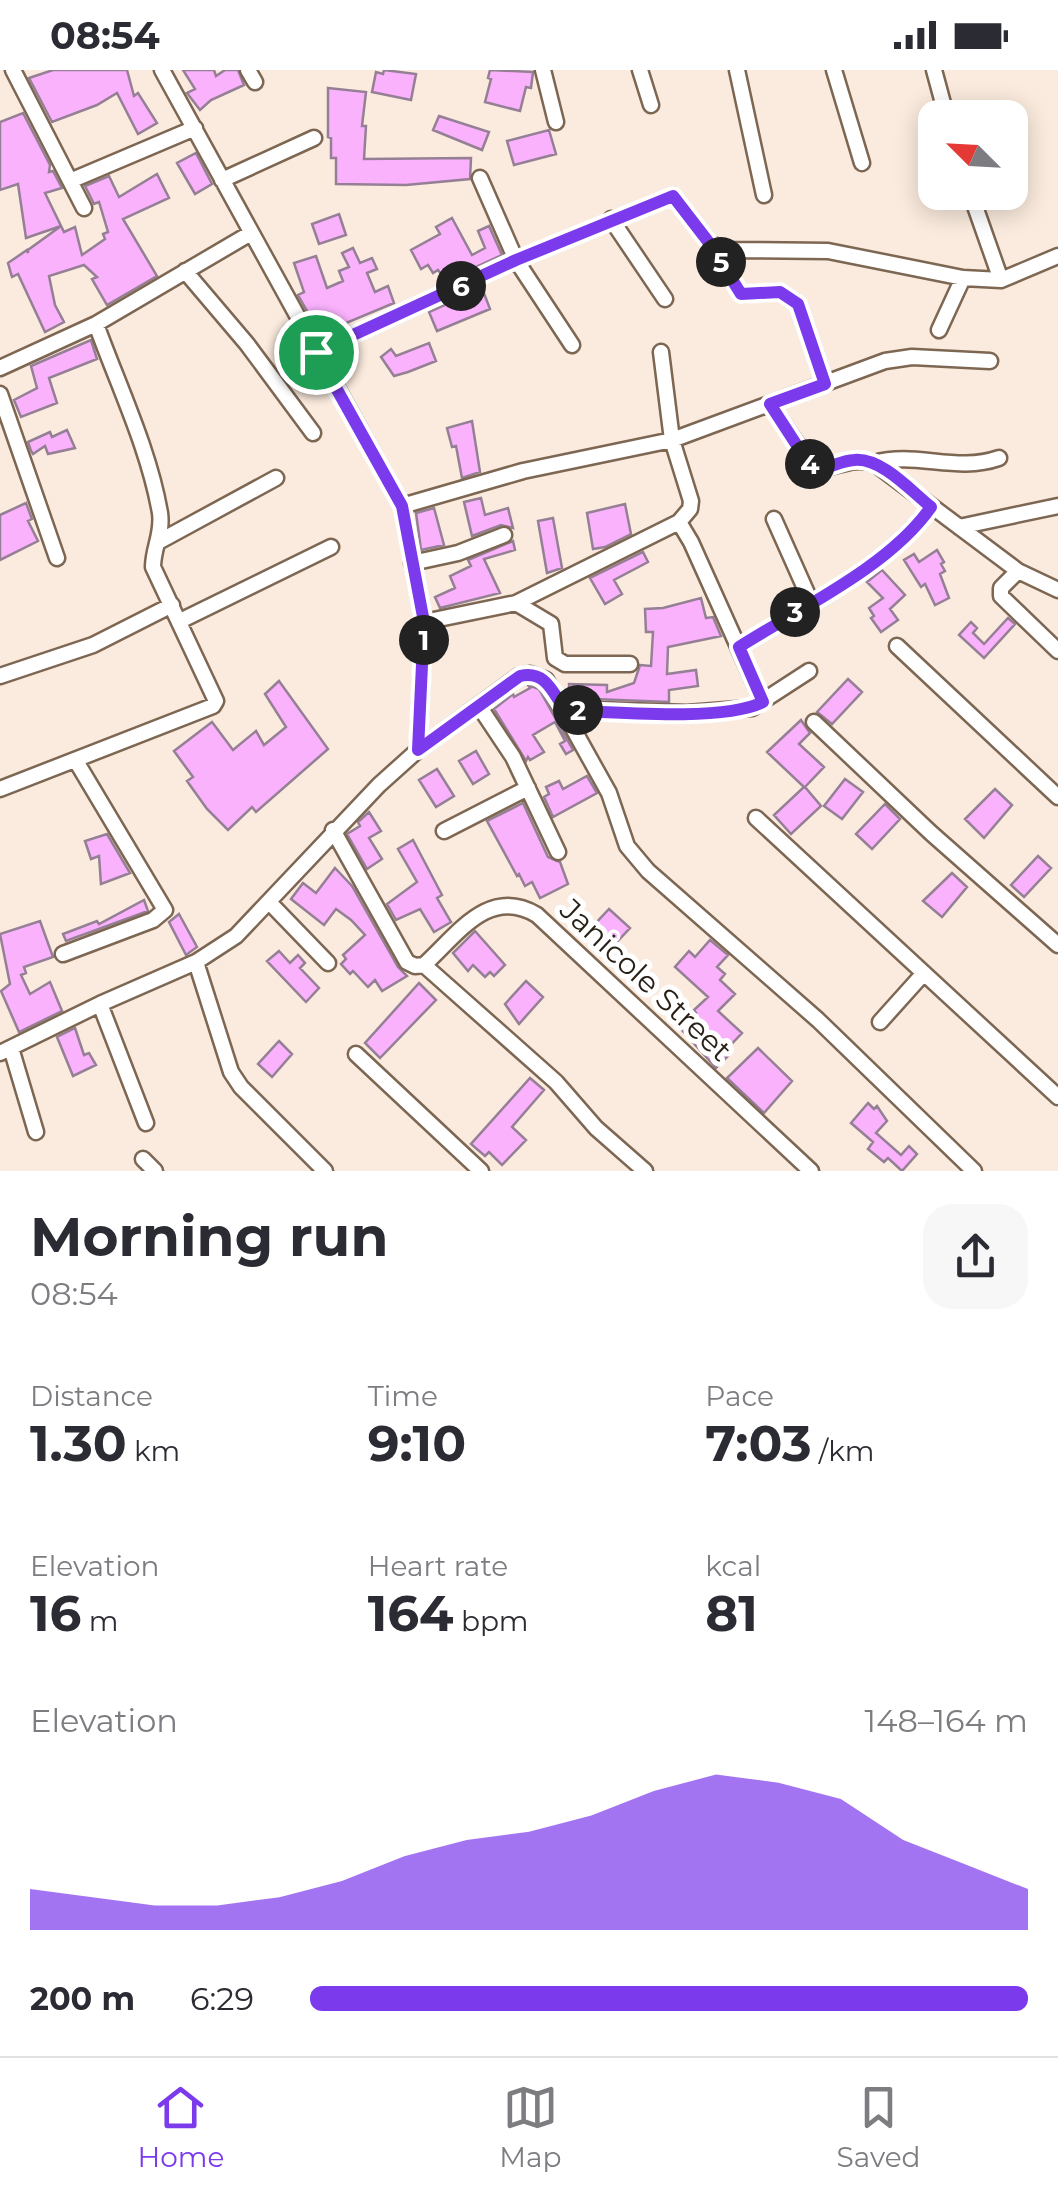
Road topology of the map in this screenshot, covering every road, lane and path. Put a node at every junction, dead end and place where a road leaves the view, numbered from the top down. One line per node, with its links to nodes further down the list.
1 (12, 70): 16 (street)
2 (162, 70): 11 (street)
3 (543, 70): 10 (street)
4 (640, 70): 9 (street)
5 (737, 70): 17 (street)
6 (834, 70): 13 (street)
7 (934, 70): 8 (street)
8 (942, 100)
9 (652, 105)
10 (556, 122)
11 (195, 128): 15 (street); 16 (street)
12 (314, 138): 15 (street)
13 (862, 163)
14 (480, 178): 24 (street)
15 (222, 180): 21 (street)
16 (70, 181): 18 (street)
17 (764, 195)
18 (84, 208)
19 (977, 210): 27 (street)
20 (611, 219): 22 (street); 24 (street); 28 (street)
21 (251, 233): 25 (street); 32 (street)
22 (710, 244): 26 (street); 36 (street)
23 (1058, 256): 27 (street)
24 (516, 260): 31 (street); 32 (street)
25 (186, 272): 29 (street); 39 (street)
26 (963, 278): 27 (street); 30 (street)
27 (1002, 280)
28 (665, 298)
29 (96, 324): 35 (street); 51 (street)
30 (939, 330)
31 (572, 345)
32 (316, 352): 44 (street)
33 (661, 352): 40 (street)
34 (990, 362): 36 (street)
35 (0, 368)
36 (825, 384): 38 (street)
37 (0, 394): 53 (street)
38 (770, 404): 40 (street); 42 (street)
39 (313, 433)
40 (672, 440): 44 (street); 48 (street)
41 (999, 458): 42 (street)
42 (874, 463): 46 (street)
43 (276, 478): 51 (street)
44 (402, 506): 54 (street)
45 (1058, 506): 49 (street)
46 (931, 507): 49 (street); 57 (street)
47 (774, 519): 57 (street)
48 (678, 522): 58 (street); 63 (street)
49 (959, 527): 55 (street)
50 (504, 535): 54 (street)
51 (160, 540): 59 (street)
52 (331, 547): 60 (street)
53 (57, 558)
54 (412, 563): 61 (street)
55 (1018, 571): 56 (street); 64 (street)
56 (1058, 590)
57 (811, 602): 63 (street)
58 (516, 603): 61 (street); 65 (street)
59 (172, 605): 60 (street); 67 (street)
60 (180, 621): 73 (street)
61 (424, 622): 72 (street)
62 (897, 646): 76 (street)
63 (739, 647): 68 (street)
64 (1058, 651)
65 (630, 664)
66 (809, 671): 68 (street)
67 (0, 676)
68 (763, 702): 70 (street)
69 (479, 706): 70 (street); 72 (street); 74 (street)
70 (565, 710): 101 (street)
71 (814, 722): 82 (street)
72 (418, 750): 78 (street)
73 (76, 760): 75 (street); 83 (street)
74 (528, 788): 79 (street); 80 (street)
75 (0, 789)
76 (1058, 797)
77 (756, 818): 87 (street)
78 (333, 830): 81 (street); 86 (street)
79 (444, 831)
80 (558, 852)
81 (270, 904): 84 (street); 85 (street)
82 (1058, 945)
83 (63, 954)
84 (196, 962): 88 (street); 97 (street)
85 (328, 964)
86 (424, 964): 99 (street); 100 (street, Janicole Street)
87 (924, 973): 89 (street); 92 (street)
88 (100, 1004): 90 (street); 93 (street)
89 (880, 1022)
90 (6, 1050): 94 (street)
91 (356, 1054): 98 (street)
92 (1058, 1097)
93 (146, 1123)
94 (36, 1132)
95 (144, 1159): 96 (street)
96 (156, 1171)
97 (325, 1171)
98 (481, 1171)
99 (645, 1171)
100 (811, 1171)
101 (974, 1171)

